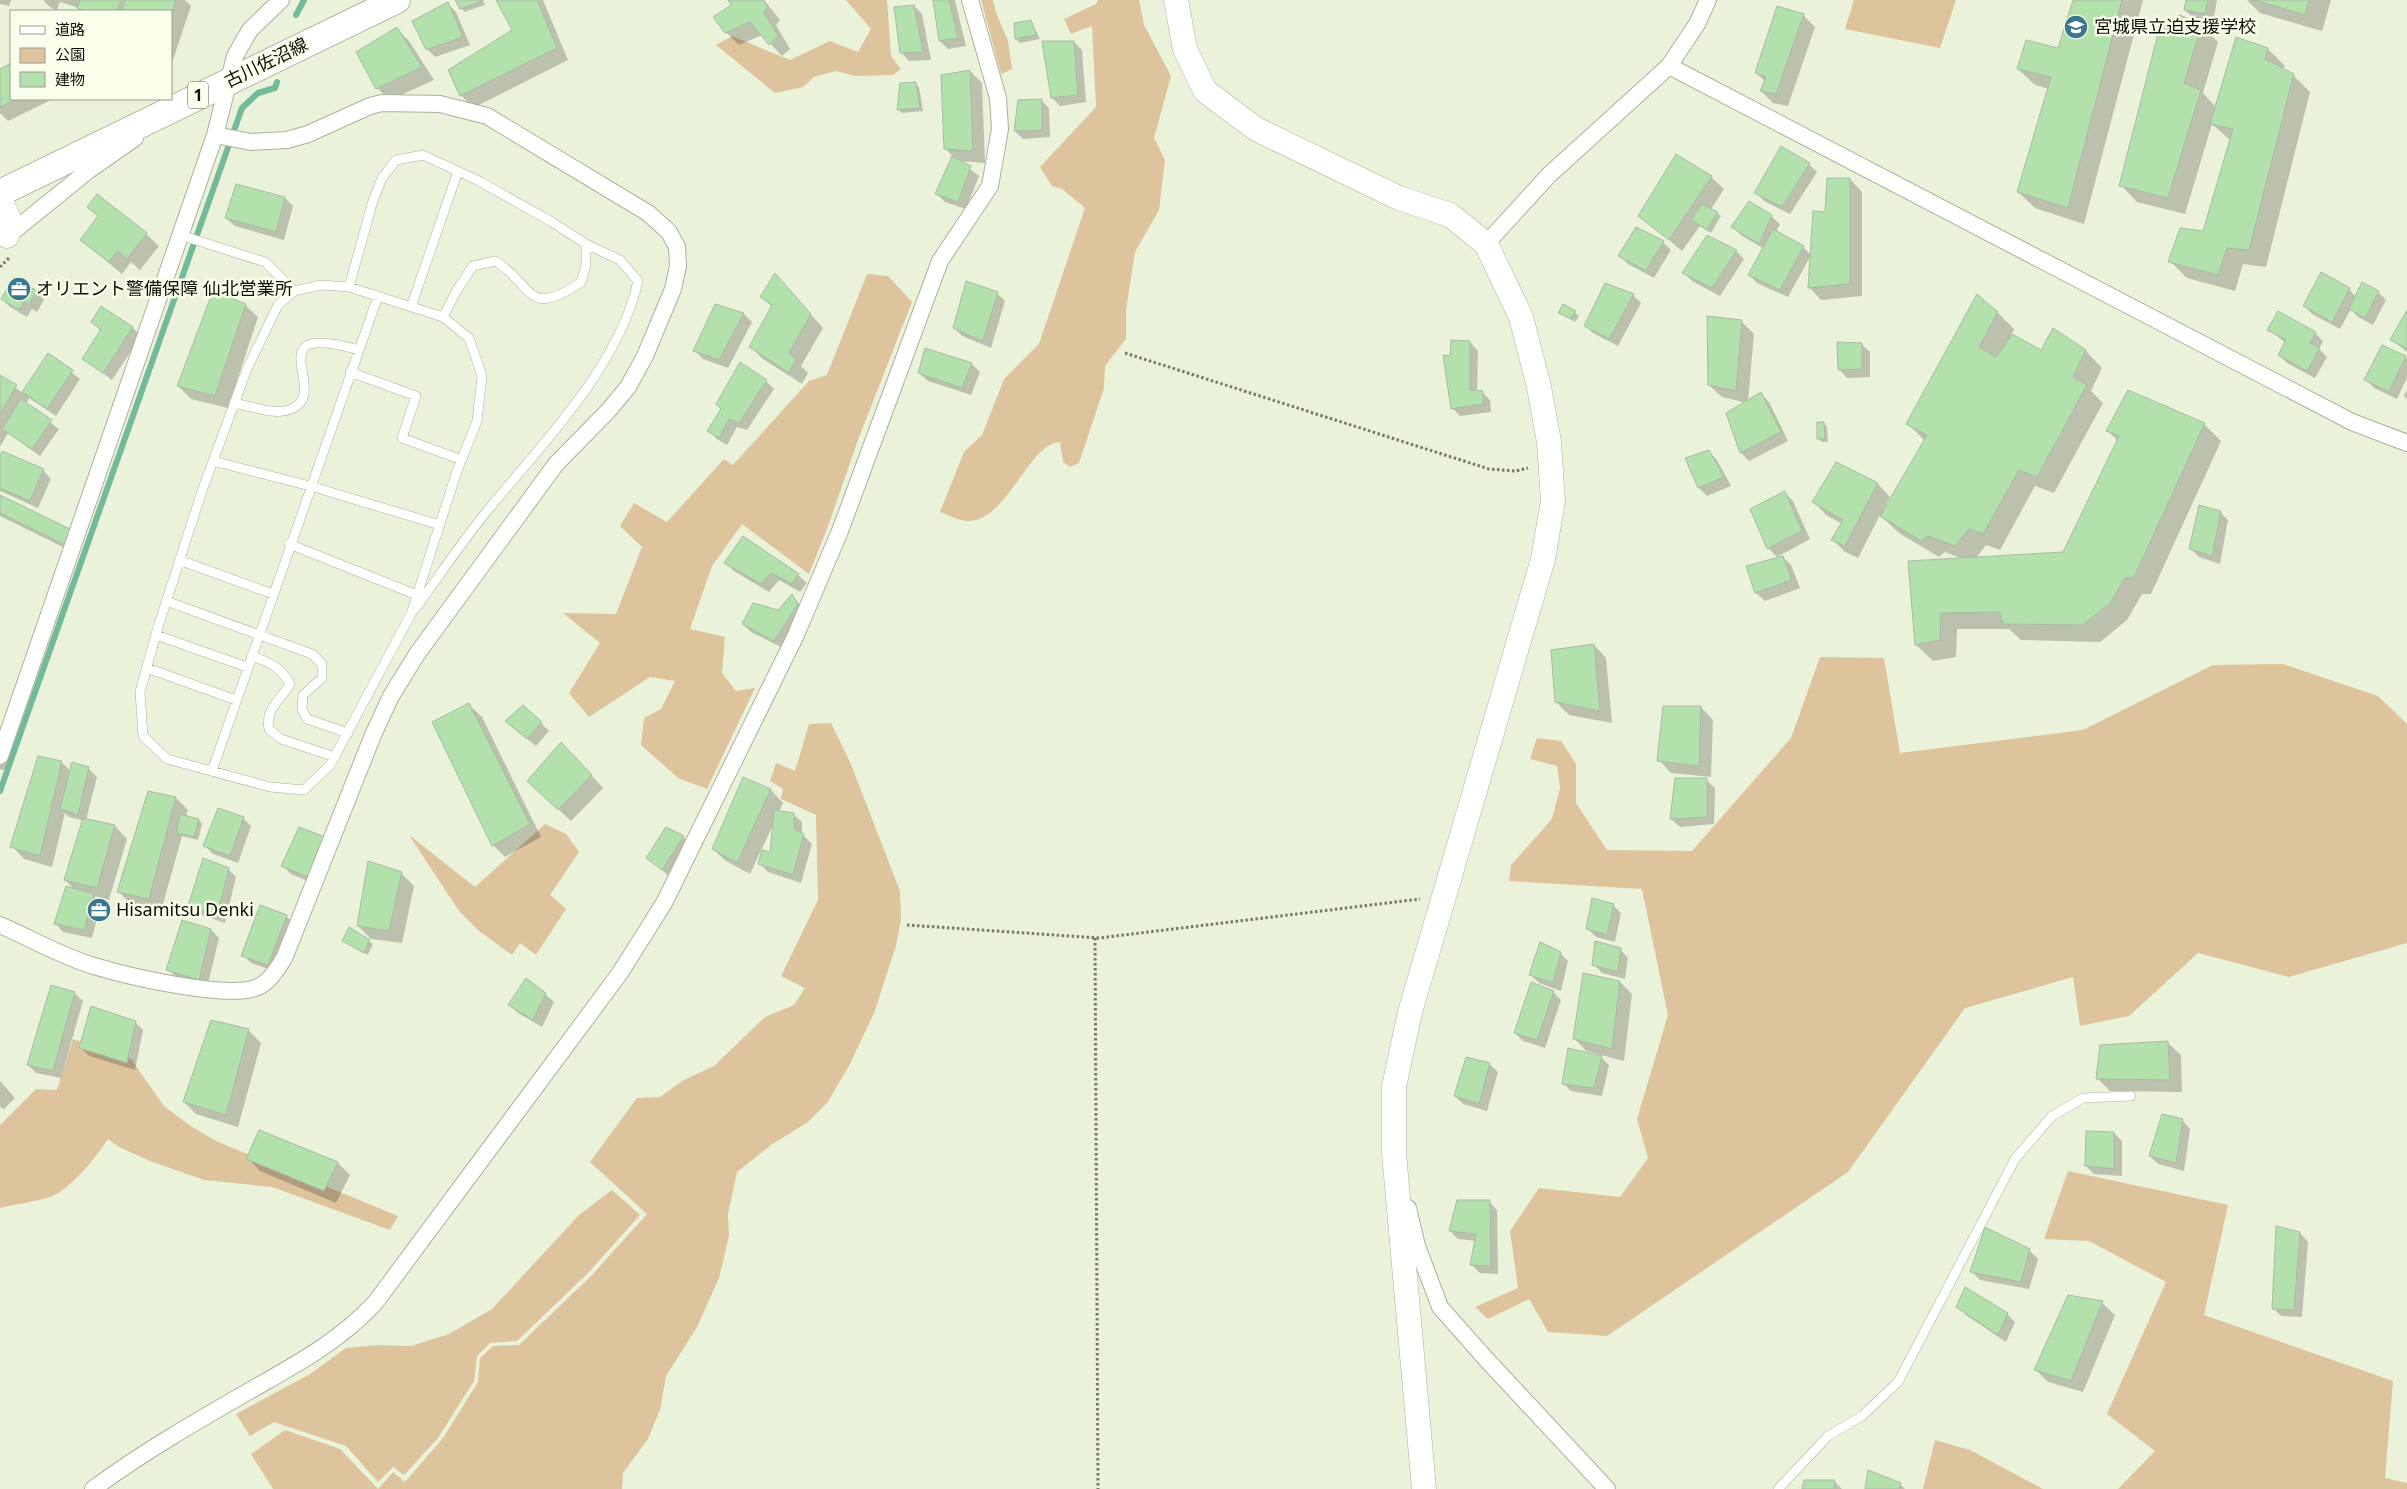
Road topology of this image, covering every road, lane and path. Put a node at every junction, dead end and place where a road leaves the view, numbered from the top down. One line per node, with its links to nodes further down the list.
1 (281, 0): 7 (street)
2 (397, 0): 7 (main road, 古川佐沼線 / 1)
3 (970, 0): 54 (street)
4 (1176, 0): 16 (street)
5 (1708, 0): 6 (street)
6 (1669, 66): 16 (street); 26 (street)
7 (227, 82): 8 (main road, 古川佐沼線 / 1); 9 (street)
8 (196, 96): 11 (main road, 古川佐沼線 / 1); 14 (street)
9 (216, 135): 13 (street); 49 (street)
10 (458, 171): 15 (lane); 17 (lane); 20 (lane)
11 (0, 193)
12 (0, 200): 14 (street)
13 (180, 235): 18 (lane); 45 (street)
14 (4, 239)
15 (586, 244): 21 (lane); 37 (lane)
16 (1486, 244): 29 (street)
17 (349, 287): 18 (lane); 19 (lane)
18 (294, 291): 25 (lane)
19 (378, 296): 20 (lane); 22 (lane)
20 (411, 307): 21 (lane)
21 (443, 317): 27 (lane)
22 (359, 350): 24 (lane); 25 (lane)
23 (1125, 353): 29 (path)
24 (350, 372): 27 (lane); 30 (lane)
25 (234, 404): 28 (lane)
26 (2407, 443)
27 (462, 460): 31 (lane)
28 (213, 461): 30 (lane); 33 (lane)
29 (1550, 463): 48 (street)
30 (310, 486): 31 (lane); 32 (lane)
31 (440, 525): 35 (lane)
32 (289, 544): 34 (lane); 35 (lane)
33 (180, 560): 34 (lane); 36 (lane)
34 (272, 594): 38 (lane)
35 (417, 595): 37 (lane)
36 (166, 601): 38 (lane); 39 (lane)
37 (411, 614): 44 (lane)
38 (259, 634): 40 (lane); 44 (lane)
39 (156, 635): 41 (lane); 42 (lane)
40 (251, 656): 41 (lane); 46 (lane)
41 (247, 667): 43 (lane)
42 (147, 668): 43 (lane); 47 (lane)
43 (236, 700): 47 (lane)
44 (348, 733): 46 (lane)
45 (0, 756)
46 (335, 757): 47 (lane)
47 (212, 771)
48 (1445, 896): 51 (path); 53 (street)
49 (0, 925)
50 (907, 925): 51 (path)
51 (1095, 938): 55 (path)
52 (2131, 1096): 58 (lane)
53 (1394, 1153): 56 (street); 57 (street)
54 (93, 1489)
55 (1098, 1489)
56 (1424, 1489)
57 (1607, 1489)
58 (1778, 1489)

